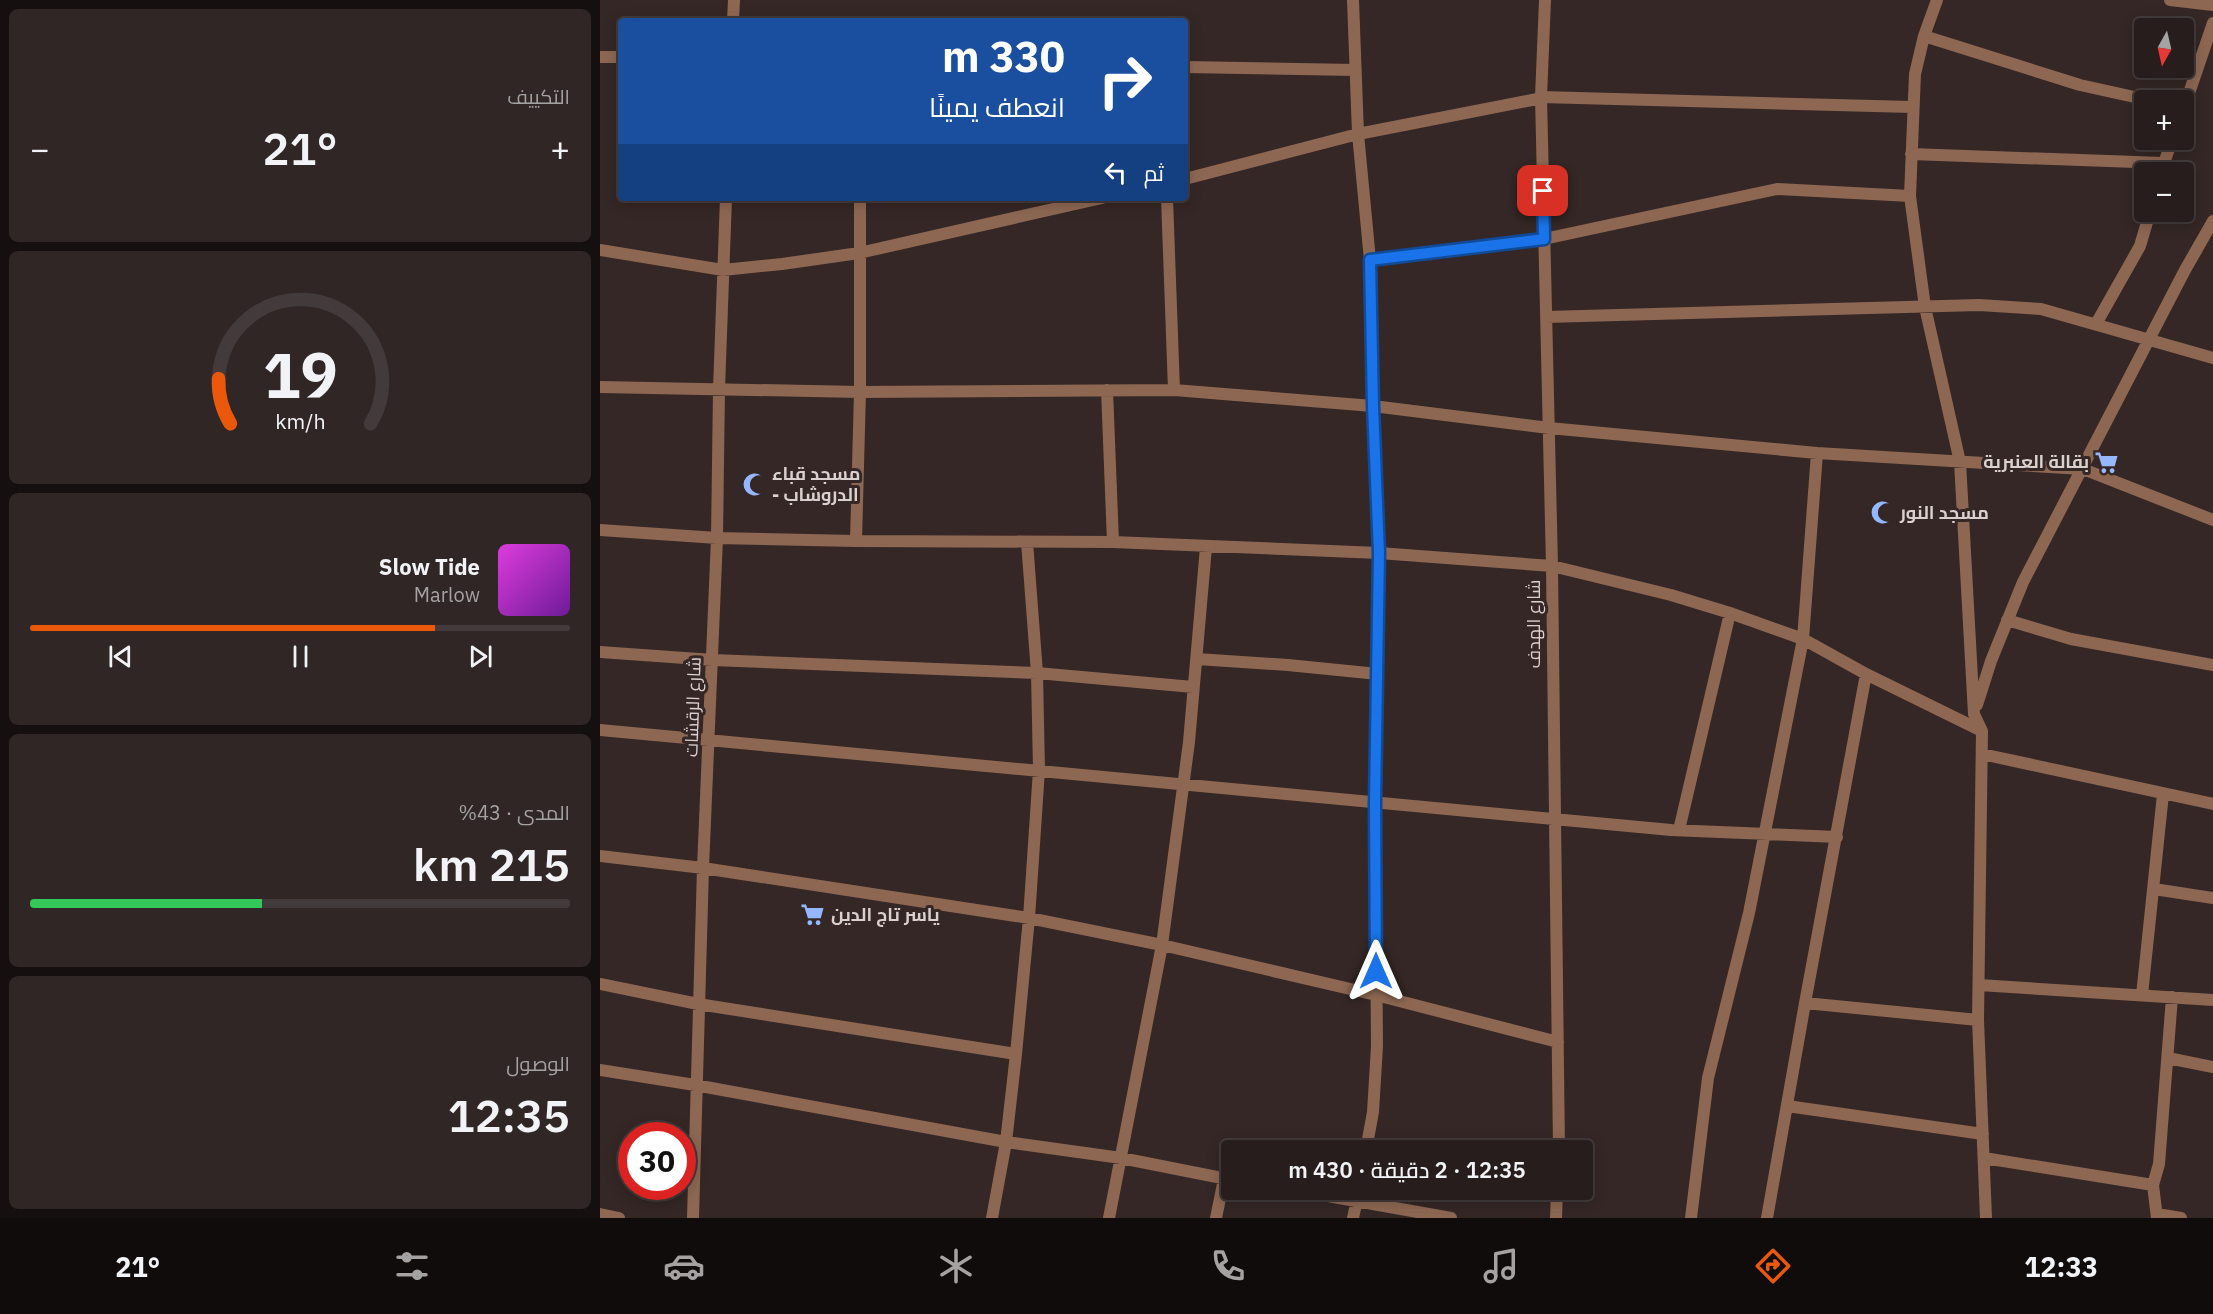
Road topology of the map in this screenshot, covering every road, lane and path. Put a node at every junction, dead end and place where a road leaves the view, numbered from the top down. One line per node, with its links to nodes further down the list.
1 (734, 0): 7 (street)
2 (1353, 0): 13 (street)
3 (1545, 0): 15 (street, شارع الهدف)
4 (1937, 0): 9 (street)
5 (2172, 0): 6 (street)
6 (2213, 5)
7 (733, 18)
8 (2213, 23): 14 (street)
9 (1924, 36): 16 (street); 17 (street)
10 (600, 57): 11 (street)
11 (618, 57)
12 (1188, 67): 13 (street)
13 (1355, 70): 18 (street)
14 (2190, 90)
15 (1541, 97): 17 (street); 18 (street); 29 (street, شارع الهدف)
16 (2134, 97)
17 (1912, 107): 19 (street)
18 (1358, 134): 21 (street); 32 (street)
19 (1911, 154): 20 (street); 22 (street)
20 (2134, 166)
21 (1188, 178)
22 (1910, 196): 29 (street); 34 (street)
23 (726, 201): 33 (street, شارع الرقشات)
24 (860, 201): 31 (street)
25 (1089, 201): 31 (street)
26 (1167, 201): 42 (street)
27 (2213, 221): 37 (street)
28 (2147, 222): 36 (street)
29 (1544, 239): 32 (street); 35 (street, شارع الهدف)
30 (600, 250): 33 (street)
31 (859, 253): 33 (street); 43 (street)
32 (1370, 260): 44 (street)
33 (723, 270): 40 (street, شارع الرقشات)
34 (1925, 307): 35 (street); 36 (street); 47 (street)
35 (1546, 317): 45 (street, شارع الهدف)
36 (2096, 324): 37 (street)
37 (2151, 339): 38 (street); 48 (street)
38 (2213, 358)
39 (600, 387): 40 (street)
40 (718, 389): 43 (street); 51 (street, شارع الرقشات)
41 (1107, 390): 42 (street); 43 (street); 54 (street)
42 (1174, 390): 44 (street)
43 (860, 392): 52 (street)
44 (1373, 406): 45 (street); 56 (street)
45 (1549, 428): 46 (street); 57 (street, شارع الهدف)
46 (1817, 453): 47 (street); 60 (street)
47 (1960, 462): 48 (street); 69 (street)
48 (2083, 469): 49 (street); 59 (street)
49 (2213, 520)
50 (600, 530): 51 (street)
51 (717, 538): 52 (street); 63 (street, شارع الرقشات)
52 (856, 542): 53 (street)
53 (1027, 542): 54 (street); 65 (street)
54 (1113, 542): 55 (street)
55 (1206, 547): 56 (street); 62 (street)
56 (1379, 553): 57 (street); 66 (street)
57 (1552, 566): 58 (street); 79 (street, شارع الهدف)
58 (1730, 613): 60 (street); 80 (street)
59 (2007, 620): 64 (street); 69 (street)
60 (1803, 639): 67 (street); 81 (street)
61 (600, 652): 63 (street)
62 (1197, 659): 66 (street); 68 (street)
63 (713, 660): 65 (street); 72 (street, شارع الرقشات)
64 (2213, 665)
65 (1037, 673): 68 (street); 74 (street)
66 (1378, 674): 77 (street)
67 (1866, 674): 71 (street); 82 (street)
68 (1193, 687): 75 (street)
69 (1974, 714): 71 (street)
70 (600, 730): 72 (street)
71 (1982, 731): 73 (street)
72 (710, 739): 74 (street); 84 (street, شارع الرقشات)
73 (1982, 754): 76 (street); 90 (street)
74 (1039, 770): 75 (street); 87 (street)
75 (1184, 784): 77 (street); 88 (street)
76 (2163, 794): 78 (street); 85 (street)
77 (1375, 803): 79 (street); 91 (street)
78 (2213, 804)
79 (1553, 819): 80 (street); 98 (street, شارع الهدف)
80 (1680, 830): 81 (street)
81 (1764, 834): 82 (street); 127 (street)
82 (1837, 837): 95 (street)
83 (600, 856): 84 (street)
84 (703, 868): 87 (street); 96 (street, شارع الرقشات)
85 (2154, 889): 86 (street); 92 (street)
86 (2213, 898)
87 (1029, 918): 88 (street); 99 (street)
88 (1162, 945): 91 (street); 109 (street)
89 (600, 984): 96 (street)
90 (1979, 985): 92 (street); 97 (street)
91 (1376, 995): 98 (street); 106 (street)
92 (2142, 995): 93 (street)
93 (2172, 997): 94 (street); 100 (street)
94 (2213, 1000)
95 (1805, 1003): 97 (street); 104 (street)
96 (698, 1005): 99 (street); 103 (street, شارع الرقشات)
97 (1978, 1020): 105 (street)
98 (1558, 1042): 107 (street, شارع الهدف)
99 (1016, 1054): 108 (street)
100 (2168, 1058): 101 (street); 112 (street)
101 (2213, 1067)
102 (600, 1070): 103 (street)
103 (696, 1085): 108 (street); 120 (street, شارع الرقشات)
104 (1787, 1106): 105 (street); 128 (street)
105 (1983, 1134): 110 (street)
106 (1368, 1140)
107 (1559, 1140)
108 (1006, 1142): 109 (street); 121 (street)
109 (1120, 1158): 111 (street); 122 (street)
110 (1984, 1158): 112 (street); 129 (street)
111 (1221, 1178)
112 (2153, 1185): 118 (street)
113 (1222, 1200): 123 (street)
114 (1357, 1200): 124 (street)
115 (1375, 1200): 125 (street)
116 (1557, 1200): 126 (street)
117 (600, 1214): 119 (street)
118 (2157, 1216): 130 (street)
119 (619, 1218)
120 (693, 1218)
121 (992, 1218)
122 (1108, 1218)
123 (1216, 1218)
124 (1353, 1218)
125 (1451, 1218)
126 (1556, 1218)
127 (1691, 1218)
128 (1767, 1218)
129 (1986, 1218)
130 (2181, 1218)

